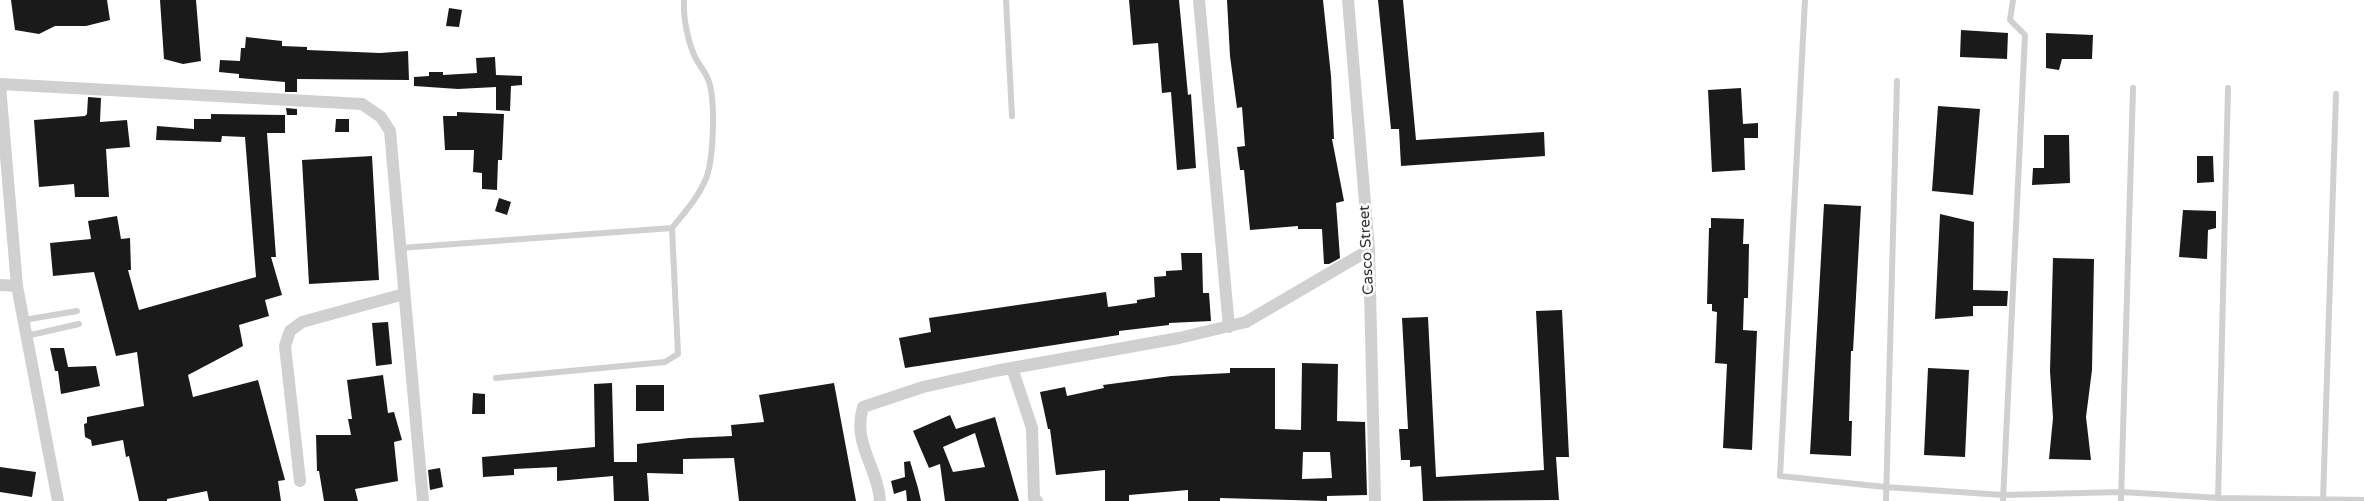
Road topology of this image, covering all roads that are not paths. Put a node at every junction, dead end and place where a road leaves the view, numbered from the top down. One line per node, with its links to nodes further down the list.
1 (684, 0): 13 (lane)
2 (1006, 0): 12 (lane)
3 (1199, 0): 22 (street)
4 (1348, 0): 15 (street, Casco Street)
5 (1805, 0): 27 (lane)
6 (2013, 0): 29 (lane)
7 (1897, 81): 27 (lane)
8 (0, 85): 14 (street); 17 (street)
9 (2133, 88): 28 (lane)
10 (2228, 88): 30 (lane)
11 (2336, 94): 31 (lane)
12 (1012, 116)
13 (672, 228): 14 (lane); 25 (lane)
14 (400, 248): 18 (street)
15 (1369, 250): 22 (street); 37 (street, Casco Street)
16 (0, 285): 17 (street)
17 (17, 286): 20 (street)
18 (404, 294): 26 (street); 34 (street)
19 (76, 311): 20 (lane)
20 (24, 320): 23 (street)
21 (79, 324): 23 (lane)
22 (1229, 327): 24 (street)
23 (26, 336): 33 (street)
24 (1012, 368): 35 (street); 36 (street)
25 (496, 378)
26 (300, 481)
27 (1885, 487): 29 (lane); 38 (lane)
28 (2122, 492): 29 (lane); 30 (lane); 39 (lane)
29 (2003, 498)
30 (2219, 499): 31 (lane)
31 (2323, 500): 32 (lane)
32 (2364, 500)
33 (58, 501)
34 (423, 501)
35 (880, 501)
36 (1037, 501)
37 (1375, 501)
38 (1886, 501)
39 (2121, 501)

